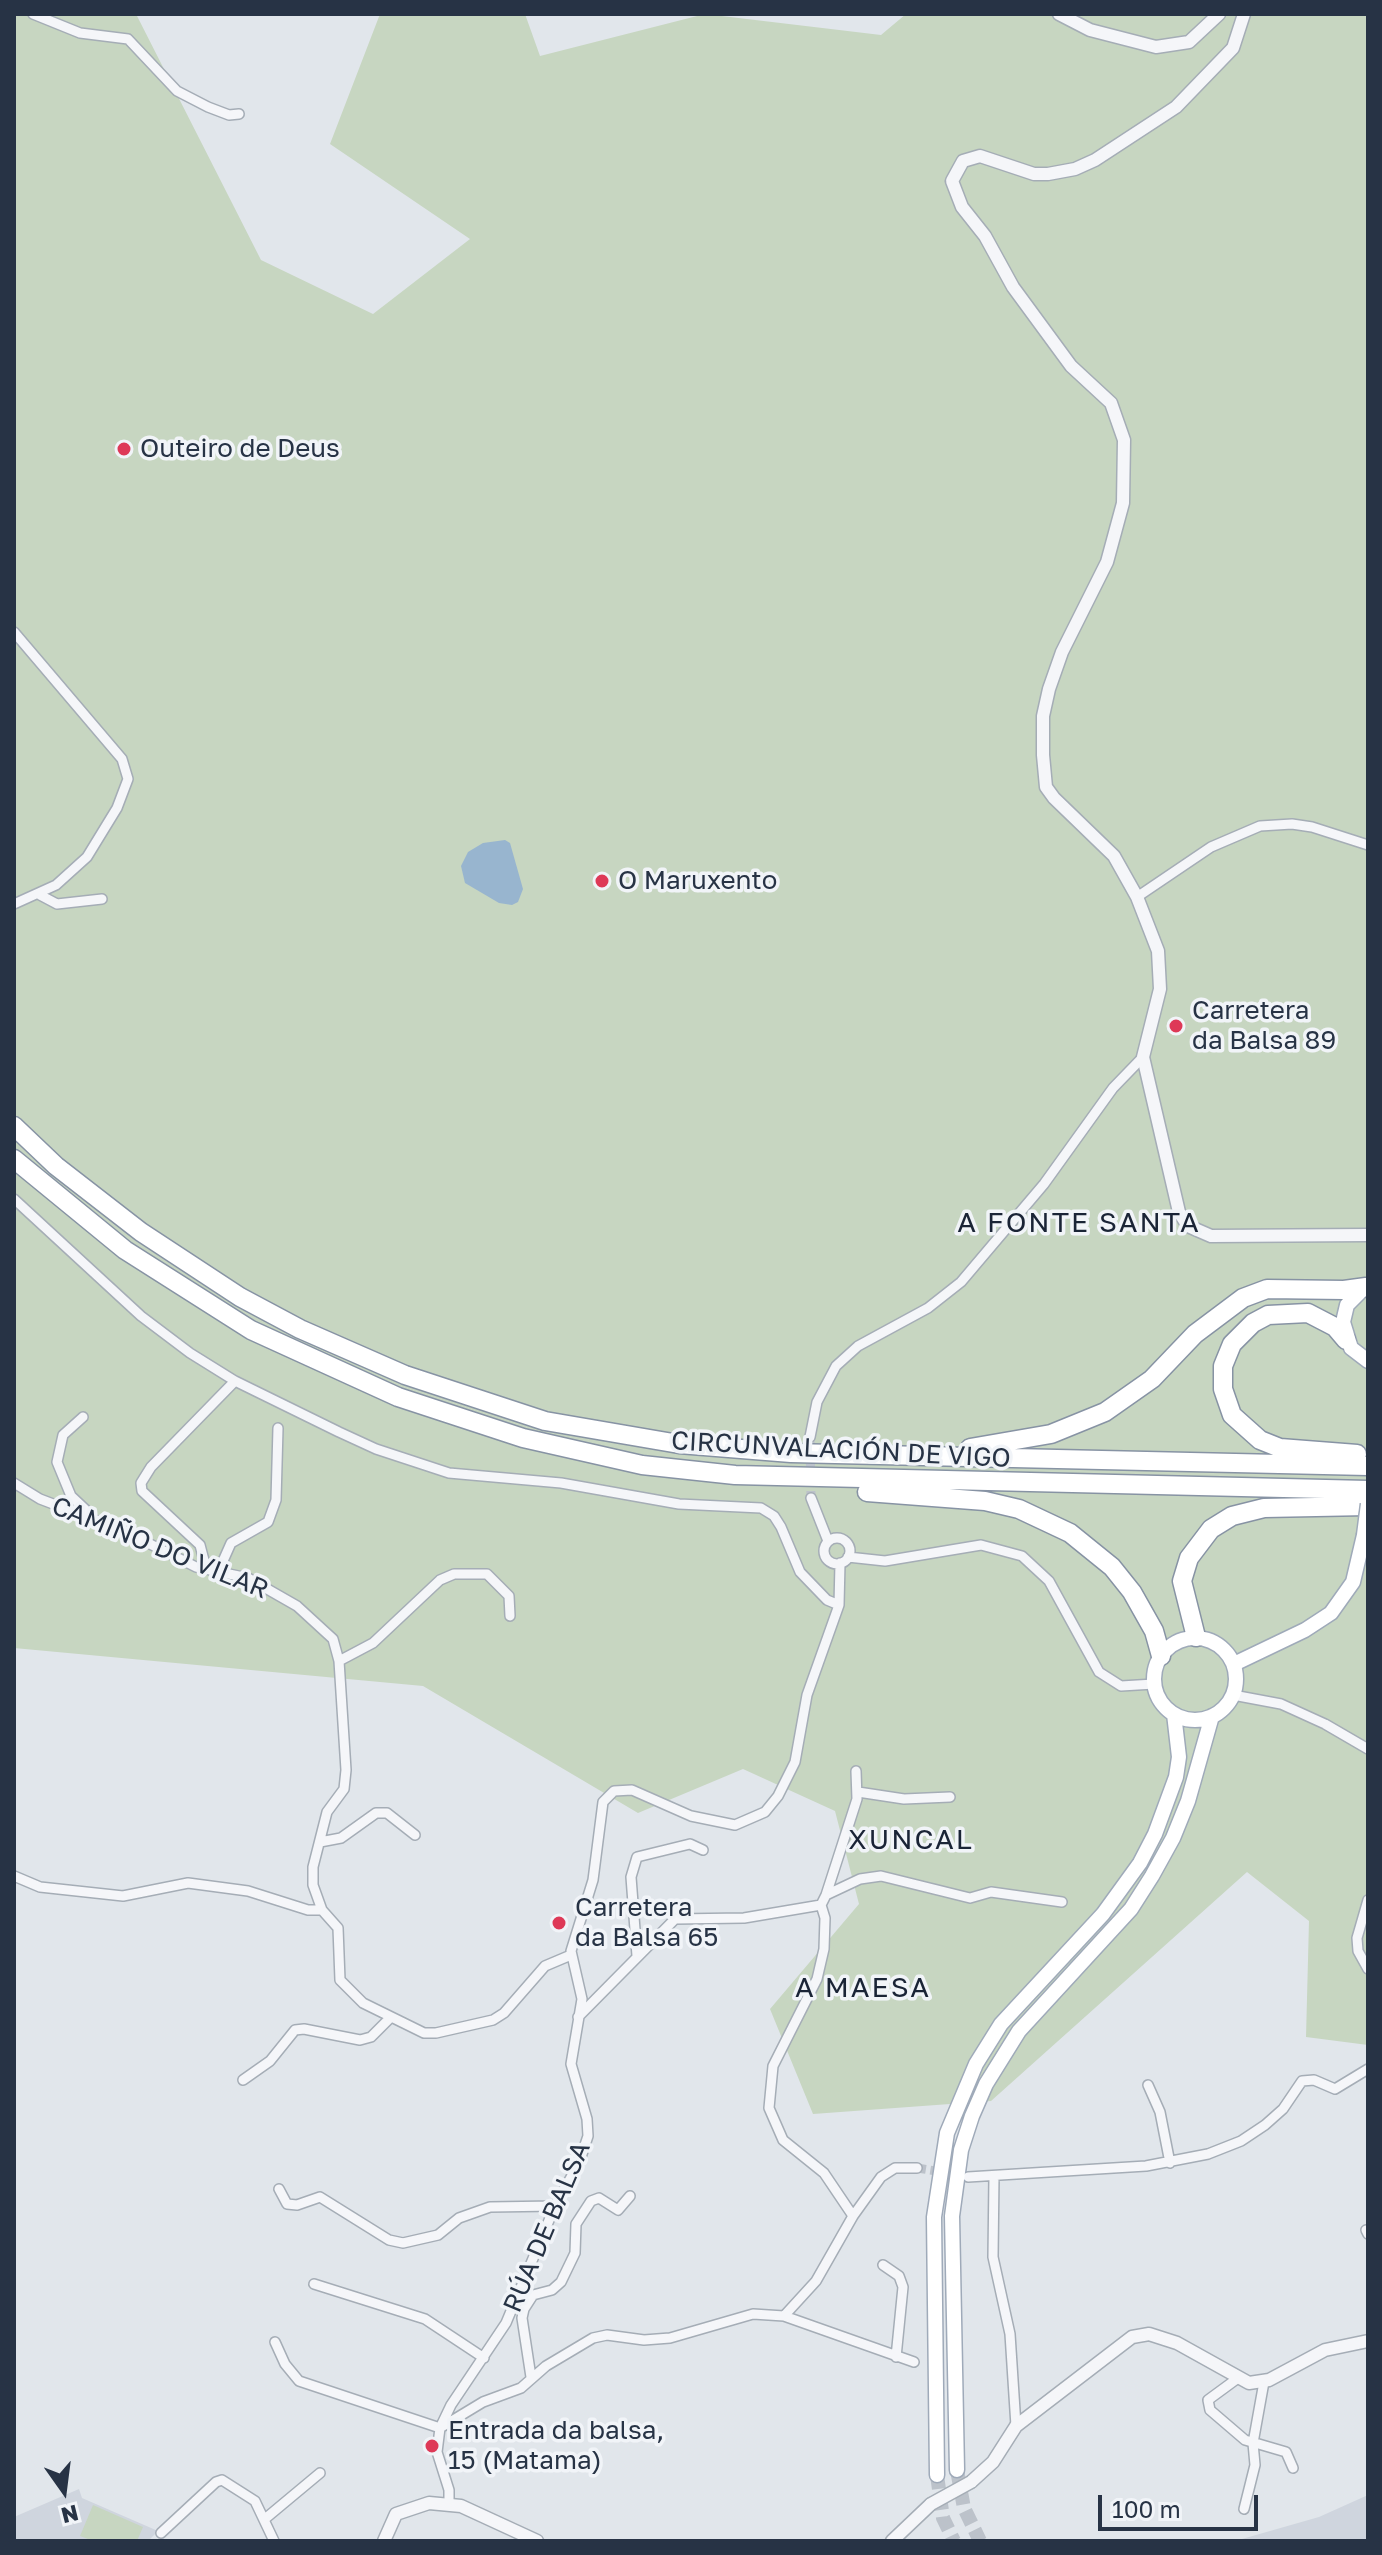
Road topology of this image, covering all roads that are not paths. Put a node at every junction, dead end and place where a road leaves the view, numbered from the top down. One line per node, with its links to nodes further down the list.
1 (33, 14): 5 (street)
2 (1059, 14): 3 (street)
3 (1219, 14)
4 (1244, 14): 9 (street)
5 (239, 114)
6 (14, 632): 8 (street)
7 (1368, 845): 9 (street)
8 (40, 895): 10 (street); 11 (street)
9 (1137, 897): 12 (street)
10 (102, 899)
11 (14, 904)
12 (1143, 1057): 16 (street); 23 (street)
13 (14, 1126): 25 (highway, CIRCUNVALACIÓN DE VIGO)
14 (14, 1159): 27 (highway, CIRCUNVALACIÓN DE VIGO)
15 (14, 1199): 20 (street)
16 (1368, 1235)
17 (1367, 1286): 18 (main road); 25 (highway)
18 (1346, 1340): 19 (main road); 24 (highway)
19 (1368, 1361)
20 (235, 1381): 35 (street); 37 (street)
21 (83, 1417): 32 (street)
22 (278, 1428): 36 (street)
23 (810, 1437)
24 (1368, 1454)
25 (937, 1457): 26 (highway, CIRCUNVALACIÓN DE VIGO)
26 (1368, 1466)
27 (735, 1475): 29 (highway, CIRCUNVALACIÓN DE VIGO); 40 (highway)
28 (14, 1483): 32 (street, CAMIÑO DO VILAR)
29 (1368, 1490)
30 (811, 1498): 33 (street)
31 (1368, 1505): 39 (highway); 42 (main road, bridge)
32 (85, 1519): 35 (street, CAMIÑO DO VILAR)
33 (828, 1541): 34 (street); 34 (street)
34 (844, 1560): 37 (street); 43 (street)
35 (206, 1568): 36 (street, CAMIÑO DO VILAR)
36 (219, 1570): 41 (street, CAMIÑO DO VILAR)
37 (839, 1605): 59 (street)
38 (510, 1616): 41 (street)
39 (1196, 1637): 40 (main road); 42 (main road)
40 (1161, 1656): 43 (main road)
41 (339, 1661): 52 (street, CAMIÑO DO VILAR)
42 (1234, 1664): 44 (main road)
43 (1154, 1684): 45 (main road)
44 (1233, 1695): 46 (main road); 47 (street)
45 (1174, 1714): 46 (main road); 94 (main road)
46 (1212, 1716): 92 (main road)
47 (1368, 1749)
48 (856, 1771): 49 (street)
49 (858, 1792): 50 (street); 55 (street)
50 (950, 1797)
51 (415, 1835): 52 (street)
52 (320, 1842): 58 (street, CAMIÑO DO VILAR)
53 (703, 1850): 60 (street)
54 (14, 1876): 58 (street)
55 (823, 1900): 57 (street); 60 (street); 74 (street)
56 (1368, 1900): 61 (street)
57 (1062, 1902)
58 (322, 1910): 63 (street, CAMIÑO DO VILAR)
59 (571, 1955): 62 (street, RÚA DE BALSA); 63 (street, CAMIÑO DO VILAR)
60 (637, 1956): 62 (street)
61 (1368, 1969)
62 (578, 2017): 73 (street, RÚA DE BALSA)
63 (390, 2018): 65 (street)
64 (1368, 2069): 67 (street)
65 (243, 2080)
66 (1148, 2085): 67 (street)
67 (1170, 2163): 69 (street)
68 (917, 2168): 74 (street)
69 (994, 2176): 70 (street); 88 (street)
70 (968, 2177)
71 (279, 2189): 73 (street)
72 (630, 2196): 77 (street)
73 (555, 2206): 78 (street, RÚA DE BALSA)
74 (853, 2216): 79 (street)
75 (883, 2265): 82 (street)
76 (314, 2284): 83 (street)
77 (538, 2292): 78 (street); 85 (street)
78 (517, 2299): 83 (street, RÚA DE BALSA)
79 (784, 2316): 82 (street); 85 (street)
80 (1368, 2341): 87 (street)
81 (275, 2342): 89 (street)
82 (896, 2357): 84 (street)
83 (484, 2358): 89 (street, RÚA DE BALSA)
84 (914, 2362)
85 (531, 2377): 89 (street)
86 (1238, 2378): 87 (street); 88 (street); 90 (street)
87 (1264, 2382): 90 (street)
88 (1016, 2426): 102 (street, bridge)
89 (440, 2428): 95 (street)
90 (1253, 2443): 91 (street); 96 (street)
91 (1293, 2468)
92 (957, 2470)
93 (320, 2473): 97 (street)
94 (937, 2475)
95 (449, 2503): 100 (street); 101 (street)
96 (1244, 2509)
97 (266, 2518): 98 (street); 99 (street)
98 (161, 2533)
99 (274, 2541)
100 (384, 2541)
101 (537, 2541)
102 (892, 2541)

